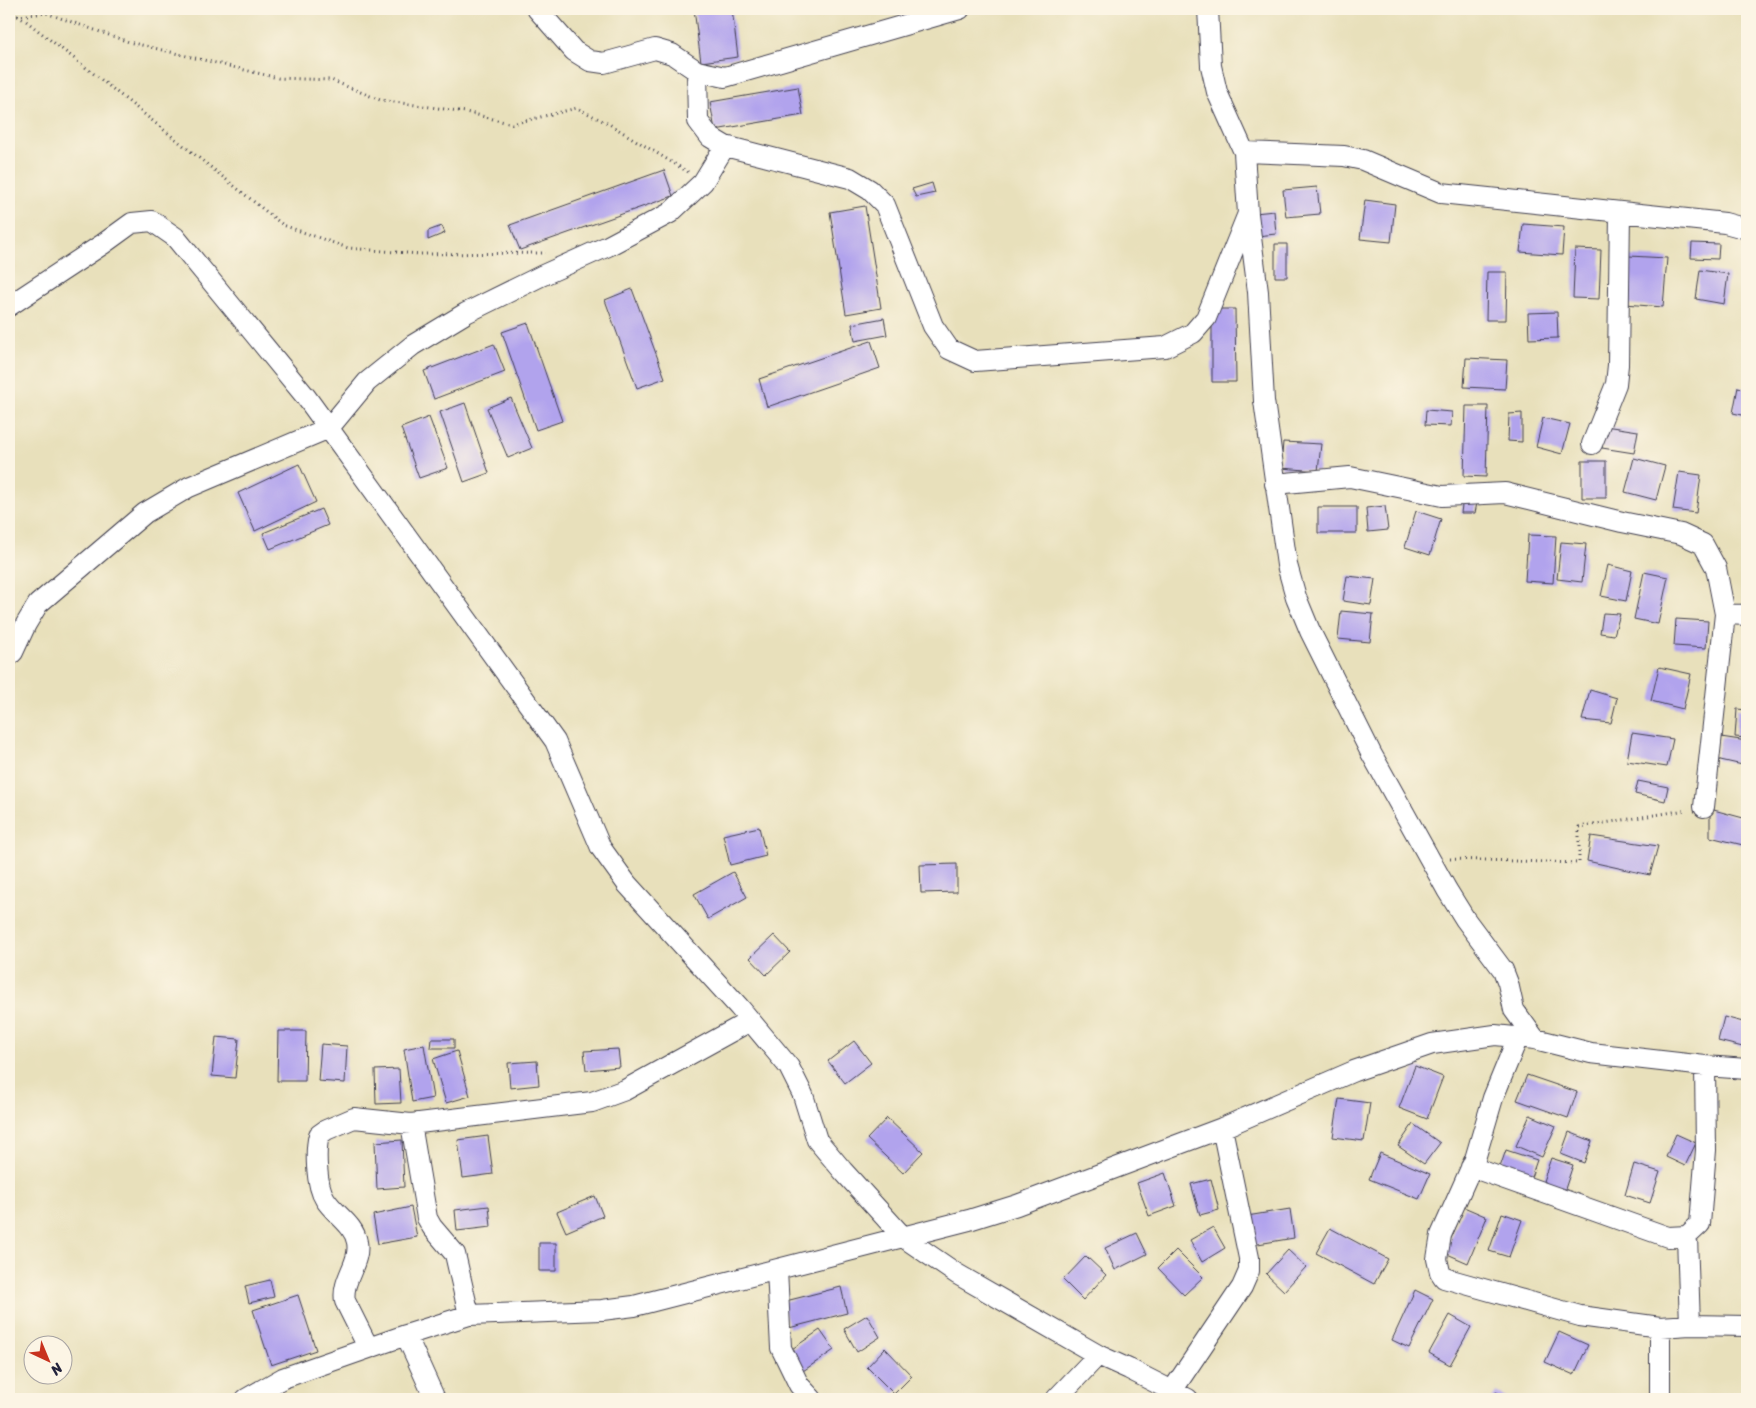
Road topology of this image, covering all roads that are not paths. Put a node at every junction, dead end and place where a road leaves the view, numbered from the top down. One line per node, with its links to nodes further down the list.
1 (537, 9): 4 (street)
2 (960, 9): 4 (street)
3 (1208, 9): 6 (street)
4 (697, 71): 5 (street)
5 (725, 146): 8 (street); 11 (street)
6 (1244, 152): 7 (street); 8 (street)
7 (1620, 212): 9 (street); 12 (street)
8 (1248, 214): 13 (street)
9 (1747, 229)
10 (9, 306): 11 (street)
11 (329, 428): 16 (street); 19 (street)
12 (1592, 444)
13 (1275, 484): 14 (street); 18 (street)
14 (1726, 614): 15 (street); 17 (street)
15 (1747, 616)
16 (9, 656)
17 (1704, 807)
18 (1514, 1010): 20 (street); 21 (street)
19 (750, 1021): 24 (street); 28 (street)
20 (1495, 1035): 21 (street); 25 (street)
21 (1526, 1038): 22 (street); 26 (street)
22 (1705, 1066): 23 (street); 27 (street)
23 (1747, 1069)
24 (411, 1124): 30 (street); 35 (street)
25 (1222, 1128): 28 (street); 37 (street)
26 (1471, 1167): 27 (street); 33 (street)
27 (1687, 1236): 31 (street)
28 (903, 1237): 29 (street); 36 (street)
29 (776, 1270): 30 (street); 40 (street)
30 (469, 1315): 34 (street)
31 (1690, 1325): 32 (street); 33 (street)
32 (1747, 1326)
33 (1660, 1328): 42 (street)
34 (406, 1334): 35 (street); 39 (street)
35 (368, 1348): 38 (street)
36 (1098, 1356): 37 (street); 41 (street)
37 (1180, 1395)
38 (246, 1399)
39 (435, 1399)
40 (812, 1399)
41 (1056, 1399)
42 (1660, 1399)

